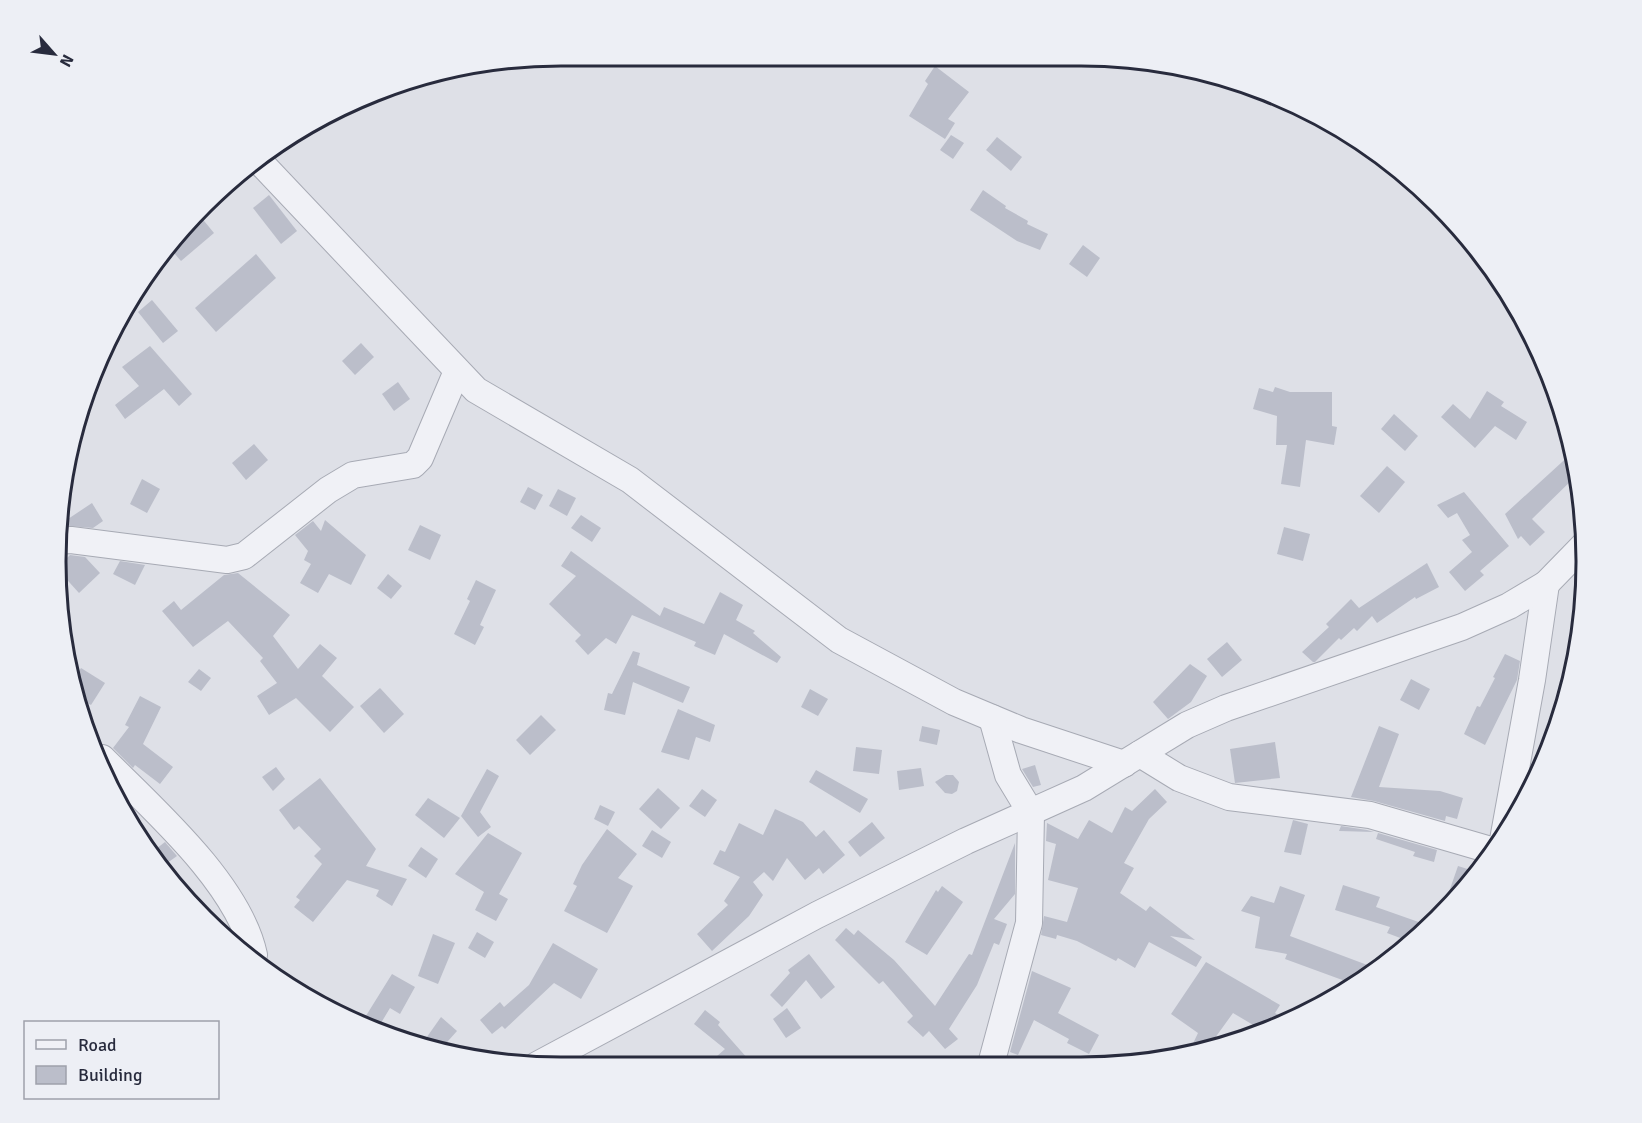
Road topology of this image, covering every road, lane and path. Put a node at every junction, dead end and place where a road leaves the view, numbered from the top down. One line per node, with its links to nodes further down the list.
1 (263, 166): 2 (street)
2 (457, 372): 3 (street); 6 (street)
3 (67, 540)
4 (1576, 553): 5 (street)
5 (1546, 584): 7 (street); 9 (street)
6 (992, 718): 7 (street); 10 (street)
7 (1132, 759): 10 (street); 11 (street)
8 (111, 767): 12 (street)
9 (1508, 812)
10 (1031, 813): 13 (street); 14 (street)
11 (1484, 848)
12 (251, 948)
13 (552, 1057)
14 (993, 1057)

